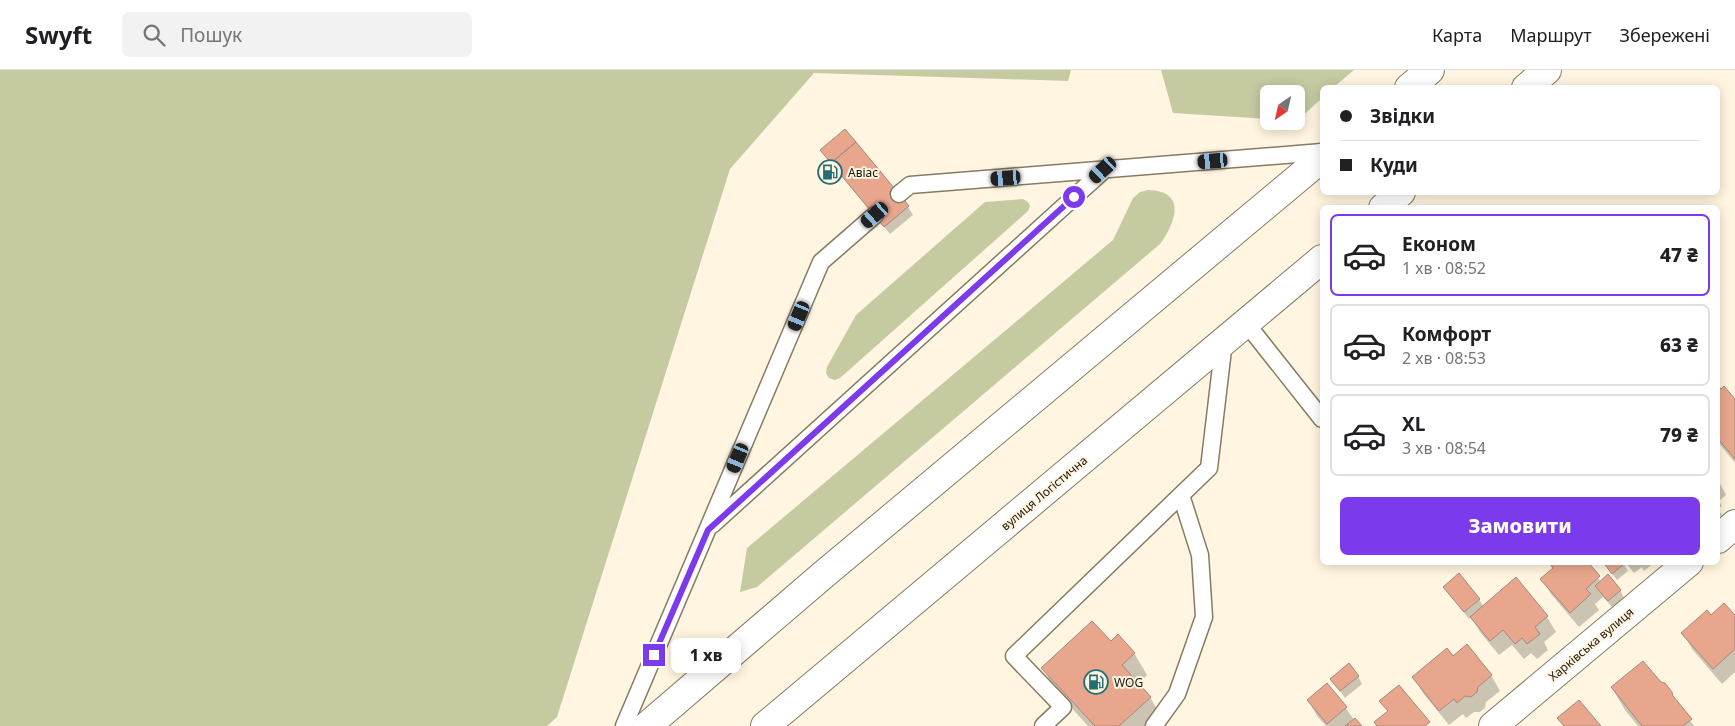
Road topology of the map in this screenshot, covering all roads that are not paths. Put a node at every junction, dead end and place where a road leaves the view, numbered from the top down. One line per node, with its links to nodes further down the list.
1 (1430, 70): 3 (main road)
2 (1547, 70): 4 (main road)
3 (1412, 85)
4 (1530, 85)
5 (1320, 152): 7 (lane)
6 (1320, 160): 22 (main road)
7 (1103, 170): 8 (lane); 18 (lane)
8 (899, 194)
9 (1398, 195): 10 (main road)
10 (1387, 205)
11 (875, 215): 18 (lane)
12 (1320, 261): 13 (main road, вулиця Логістична)
13 (1246, 323): 14 (main road, вулиця Логістична); 15 (lane)
14 (1224, 342): 16 (lane); 23 (main road, вулиця Логістична)
15 (1320, 416)
16 (1181, 495): 24 (lane); 25 (lane)
17 (1735, 524): 19 (main road)
18 (708, 530): 21 (lane)
19 (1720, 537)
20 (1685, 565): 26 (main road, Харківська вулиця)
21 (624, 726)
22 (647, 726)
23 (765, 726)
24 (1043, 726)
25 (1154, 726)
26 (1493, 726)

